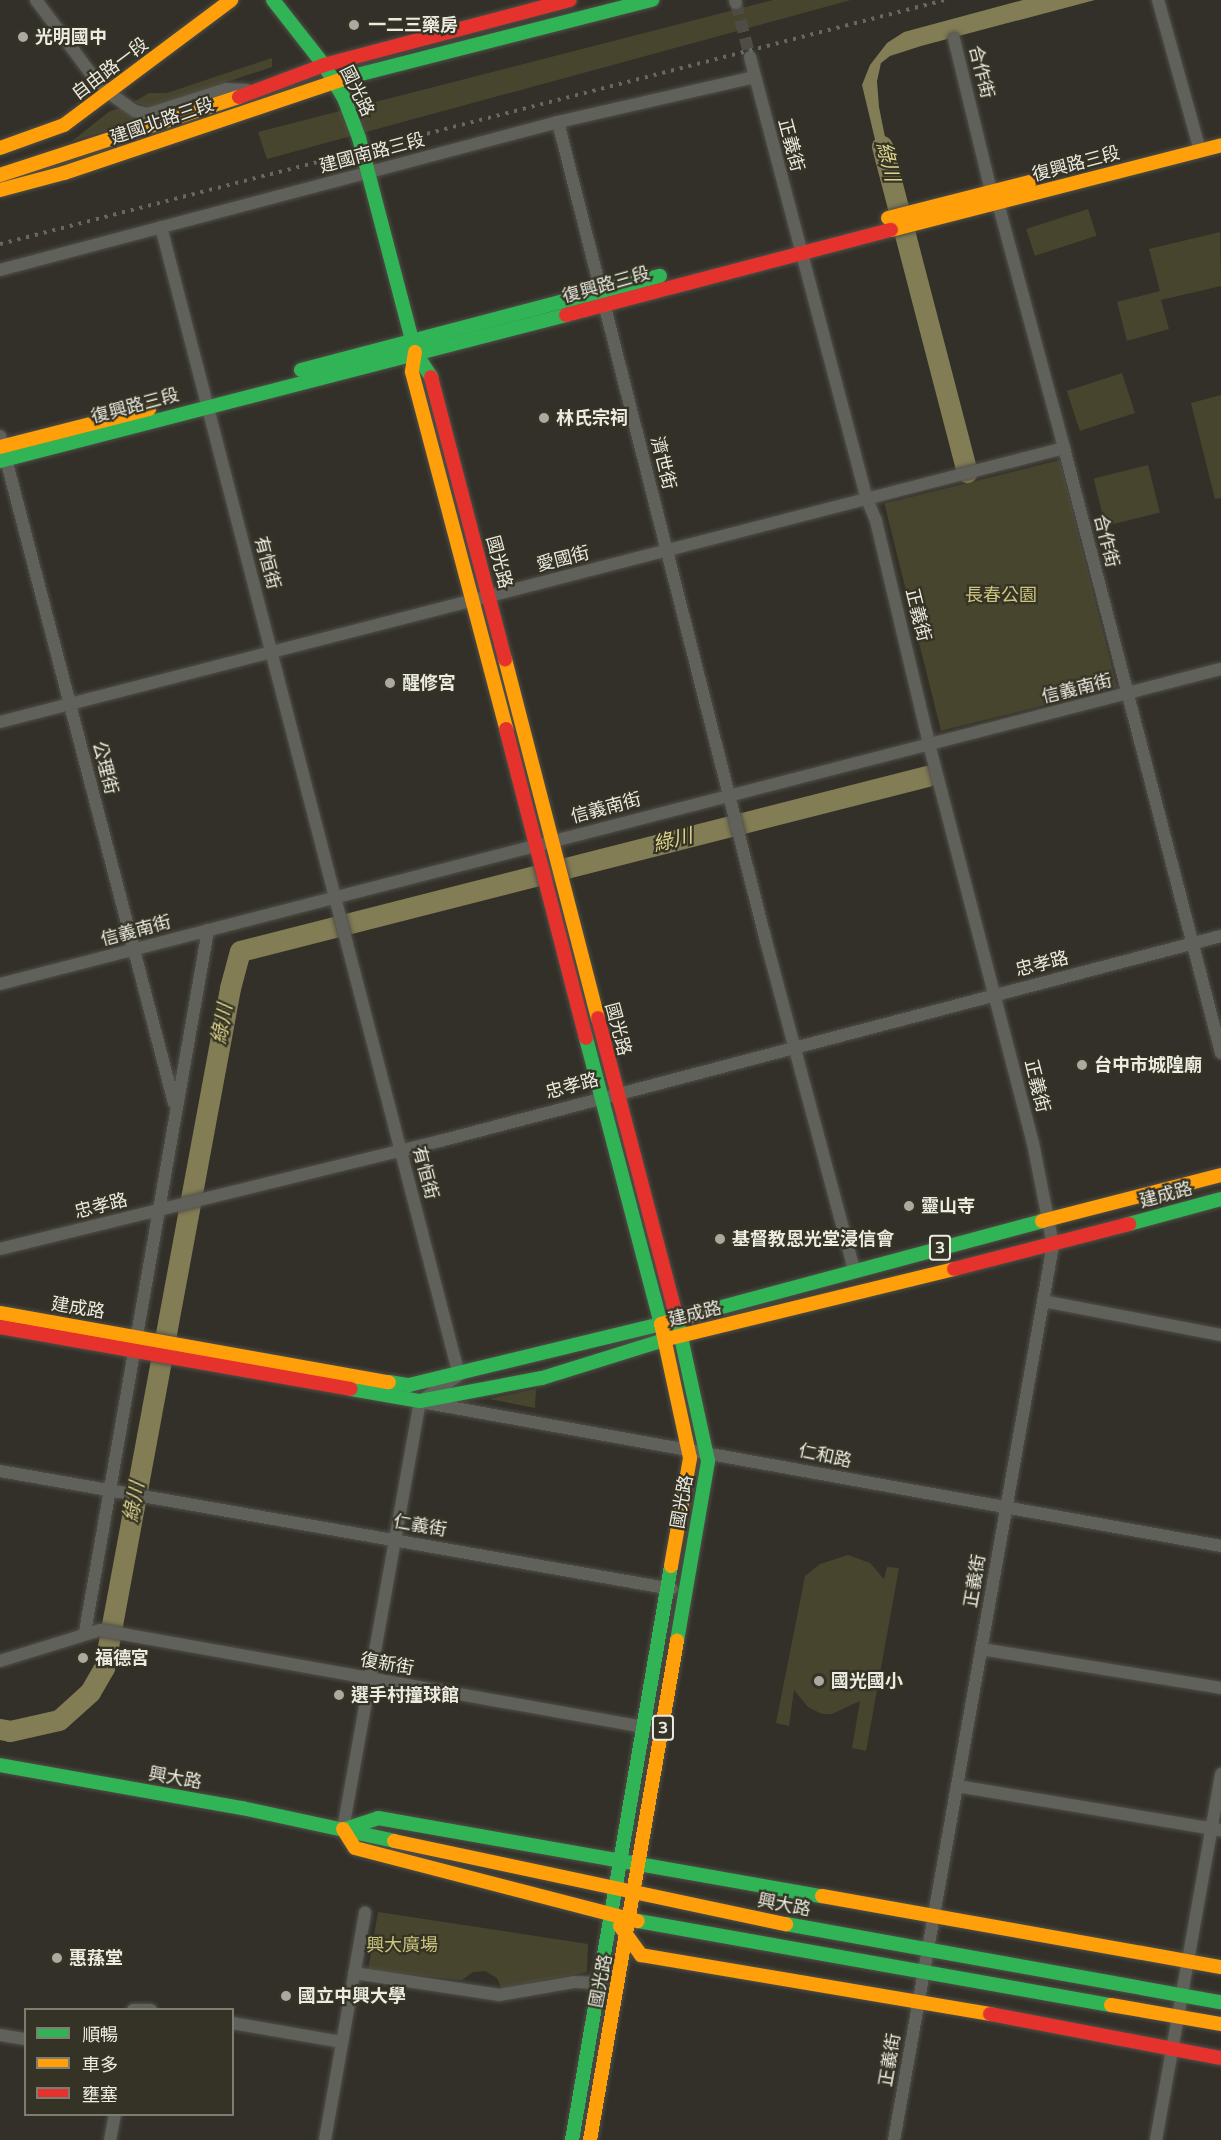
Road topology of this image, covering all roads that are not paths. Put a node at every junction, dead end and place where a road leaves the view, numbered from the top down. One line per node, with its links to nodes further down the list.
1 (36, 0): 14 (street)
2 (231, 0): 14 (street, 自由路一段)
3 (273, 0): 10 (street, 國光路)
4 (570, 0): 7 (street, 建國北路三段)
5 (652, 0): 12 (street, 建國北路三段)
6 (1158, 0): 17 (street)
7 (524, 5): 10 (street, 建國北路三段)
8 (954, 39): 23 (street, 合作街)
9 (750, 57): 11 (street, 正義街)
10 (324, 65): 12 (street, 國光路); 13 (street, 建國北路三段)
11 (755, 77): 15 (street, 建國南路三段); 25 (street, 正義街)
12 (334, 81): 20 (street, 國光路); 22 (street, 建國北路三段)
13 (257, 91): 14 (street); 21 (street, 建國北路三段)
14 (109, 93): 19 (street, 自由路一段)
15 (558, 122): 20 (street, 建國南路三段); 27 (street, 濟世街)
16 (1221, 133): 17 (street, 復興路三段)
17 (1198, 145): 18 (street, 復興路三段); 23 (street, 復興路三段)
18 (1221, 145)
19 (0, 148)
20 (368, 172): 24 (street, 建國南路三段); 28 (street, 國光路)
21 (0, 175)
22 (0, 190)
23 (994, 197): 25 (street, 復興路三段); 30 (street, 合作街)
24 (161, 227): 26 (street, 建國南路三段); 29 (street, 有恒街)
25 (799, 247): 27 (street, 復興路三段); 32 (street, 正義街)
26 (0, 270)
27 (603, 298): 28 (street, 復興路三段); 33 (street, 濟世街)
28 (413, 346): 29 (street, 復興路三段); 34 (street, 國光路); 35 (street, 國光路)
29 (205, 400): 31 (street, 復興路三段); 36 (street, 有恒街)
30 (1064, 448): 32 (street, 愛國街); 38 (street, 合作街)
31 (2, 450): 39 (street, 公理街)
32 (866, 498): 33 (street, 愛國街); 41 (street, 正義街)
33 (667, 552): 34 (street, 愛國街); 42 (street, 濟世街)
34 (489, 596): 35 (street, 愛國街); 43 (street, 國光路)
35 (472, 600): 36 (street, 愛國街); 44 (street, 國光路)
36 (272, 652): 39 (street, 愛國街); 45 (street, 有恒街)
37 (1221, 669): 38 (street, 信義南街)
38 (1126, 695): 41 (street, 信義南街); 48 (street, 合作街)
39 (70, 703): 40 (street, 愛國街); 49 (street, 公理街)
40 (0, 722)
41 (929, 744): 42 (street, 信義南街); 51 (street, 正義街)
42 (731, 794): 43 (street, 信義南街); 52 (street, 濟世街)
43 (552, 849): 44 (street, 信義南街); 54 (street, 國光路)
44 (537, 853): 45 (street, 信義南街); 55 (street, 國光路)
45 (336, 902): 46 (street, 信義南街); 57 (street, 有恒街)
46 (208, 930): 49 (street, 信義南街); 56 (street)
47 (1221, 936): 48 (street, 忠孝路)
48 (1192, 944): 51 (street, 忠孝路); 53 (street, 合作街)
49 (135, 951): 50 (street, 信義南街); 56 (street, 公理街)
50 (0, 984)
51 (996, 994): 52 (street, 忠孝路); 61 (street, 正義街)
52 (797, 1048): 54 (street, 忠孝路); 64 (street)
53 (1221, 1053)
54 (616, 1093): 55 (street, 忠孝路); 67 (street, 國光路)
55 (600, 1097): 57 (street, 忠孝路); 68 (street, 國光路)
56 (175, 1108): 60 (street)
57 (400, 1151): 60 (street, 忠孝路); 75 (street, 有恒街)
58 (1221, 1175): 61 (street, 建成路 / 3)
59 (1221, 1198): 62 (street, 建成路 / 3)
60 (156, 1212): 63 (street, 忠孝路); 70 (street)
61 (1052, 1221): 62 (street, 正義街); 64 (street, 建成路 / 3)
62 (1053, 1245): 65 (street, 正義街); 72 (street, 建成路 / 3)
63 (0, 1250)
64 (854, 1269): 67 (street, 建成路 / 3)
65 (1043, 1301): 71 (street); 81 (street, 正義街)
66 (0, 1313): 70 (street, 建成路)
67 (676, 1319): 68 (street, 建成路 / 3); 72 (street, 國光路 / 3)
68 (661, 1324): 73 (street, 國光路 / 3); 75 (street, 建成路)
69 (0, 1327): 74 (street, 建成路)
70 (136, 1335): 74 (street); 75 (street, 建成路)
71 (1221, 1335)
72 (680, 1336): 73 (street, 建成路 / 3); 78 (street, 國光路 / 3)
73 (664, 1340): 76 (street, 建成路); 77 (street, 國光路 / 3)
74 (133, 1351): 76 (street, 建成路); 80 (street)
75 (459, 1375): 76 (street)
76 (420, 1401): 77 (street, 仁和路); 82 (street)
77 (690, 1450): 78 (street, 仁和路); 84 (street, 國光路 / 3)
78 (708, 1452): 81 (street, 仁和路); 85 (street, 國光路 / 3)
79 (0, 1471): 80 (street)
80 (109, 1490): 82 (street, 仁義街); 86 (street)
81 (1006, 1508): 83 (street, 仁和路); 87 (street, 正義街)
82 (394, 1540): 84 (street, 仁義街); 89 (street)
83 (1221, 1546)
84 (667, 1588): 85 (street, 仁義街); 91 (street, 國光路 / 3)
85 (685, 1591): 98 (street, 國光路 / 3)
86 (85, 1632): 88 (street); 89 (street, 復新街)
87 (981, 1649): 90 (street); 94 (street, 正義街)
88 (0, 1661)
89 (370, 1679): 91 (street, 復新街); 95 (street)
90 (1221, 1688)
91 (644, 1727): 97 (street, 國光路 / 3)
92 (0, 1765): 95 (street, 興大路)
93 (1221, 1774): 96 (street)
94 (957, 1786): 96 (street); 103 (street, 正義街)
95 (343, 1829): 97 (street, 興大路); 99 (street, 興大路); 102 (street)
96 (1216, 1829): 107 (street)
97 (622, 1861): 98 (street, 興大路); 99 (street, 國光路 / 3)
98 (640, 1864): 100 (street, 國光路 / 3); 103 (street, 興大路)
99 (616, 1890): 100 (street, 興大路); 102 (street, 國光路 / 3)
100 (635, 1894): 104 (street, 國光路 / 3); 106 (street, 興大路)
101 (365, 1912): 109 (street)
102 (612, 1914): 104 (street); 105 (street); 111 (street, 國光路 / 3)
103 (934, 1917): 106 (street, 正義街); 107 (street, 興大路)
104 (630, 1920): 105 (street, 國光路 / 3); 110 (street)
105 (628, 1938): 113 (street); 127 (street, 國光路 / 3)
106 (928, 1952): 110 (street, 正義街); 112 (street, 興大路)
107 (1187, 1962): 108 (street, 興大路); 112 (street)
108 (1221, 1967)
109 (354, 1973): 111 (street); 120 (street)
110 (924, 1975): 113 (street, 正義街); 115 (street)
111 (600, 1983): 126 (street, 國光路 / 3)
112 (1181, 1996): 114 (street, 興大路); 115 (street)
113 (919, 2000): 121 (street); 128 (street, 正義街)
114 (1221, 2002)
115 (1177, 2018): 117 (street); 121 (street)
116 (234, 2023): 120 (street)
117 (1221, 2024)
118 (0, 2035): 119 (street)
119 (24, 2039)
120 (342, 2042): 125 (street)
121 (1172, 2048): 122 (street); 129 (street)
122 (1221, 2058)
123 (115, 2116): 124 (street)
124 (110, 2140)
125 (325, 2140)
126 (572, 2140)
127 (590, 2140)
128 (894, 2140)
129 (1156, 2140)

